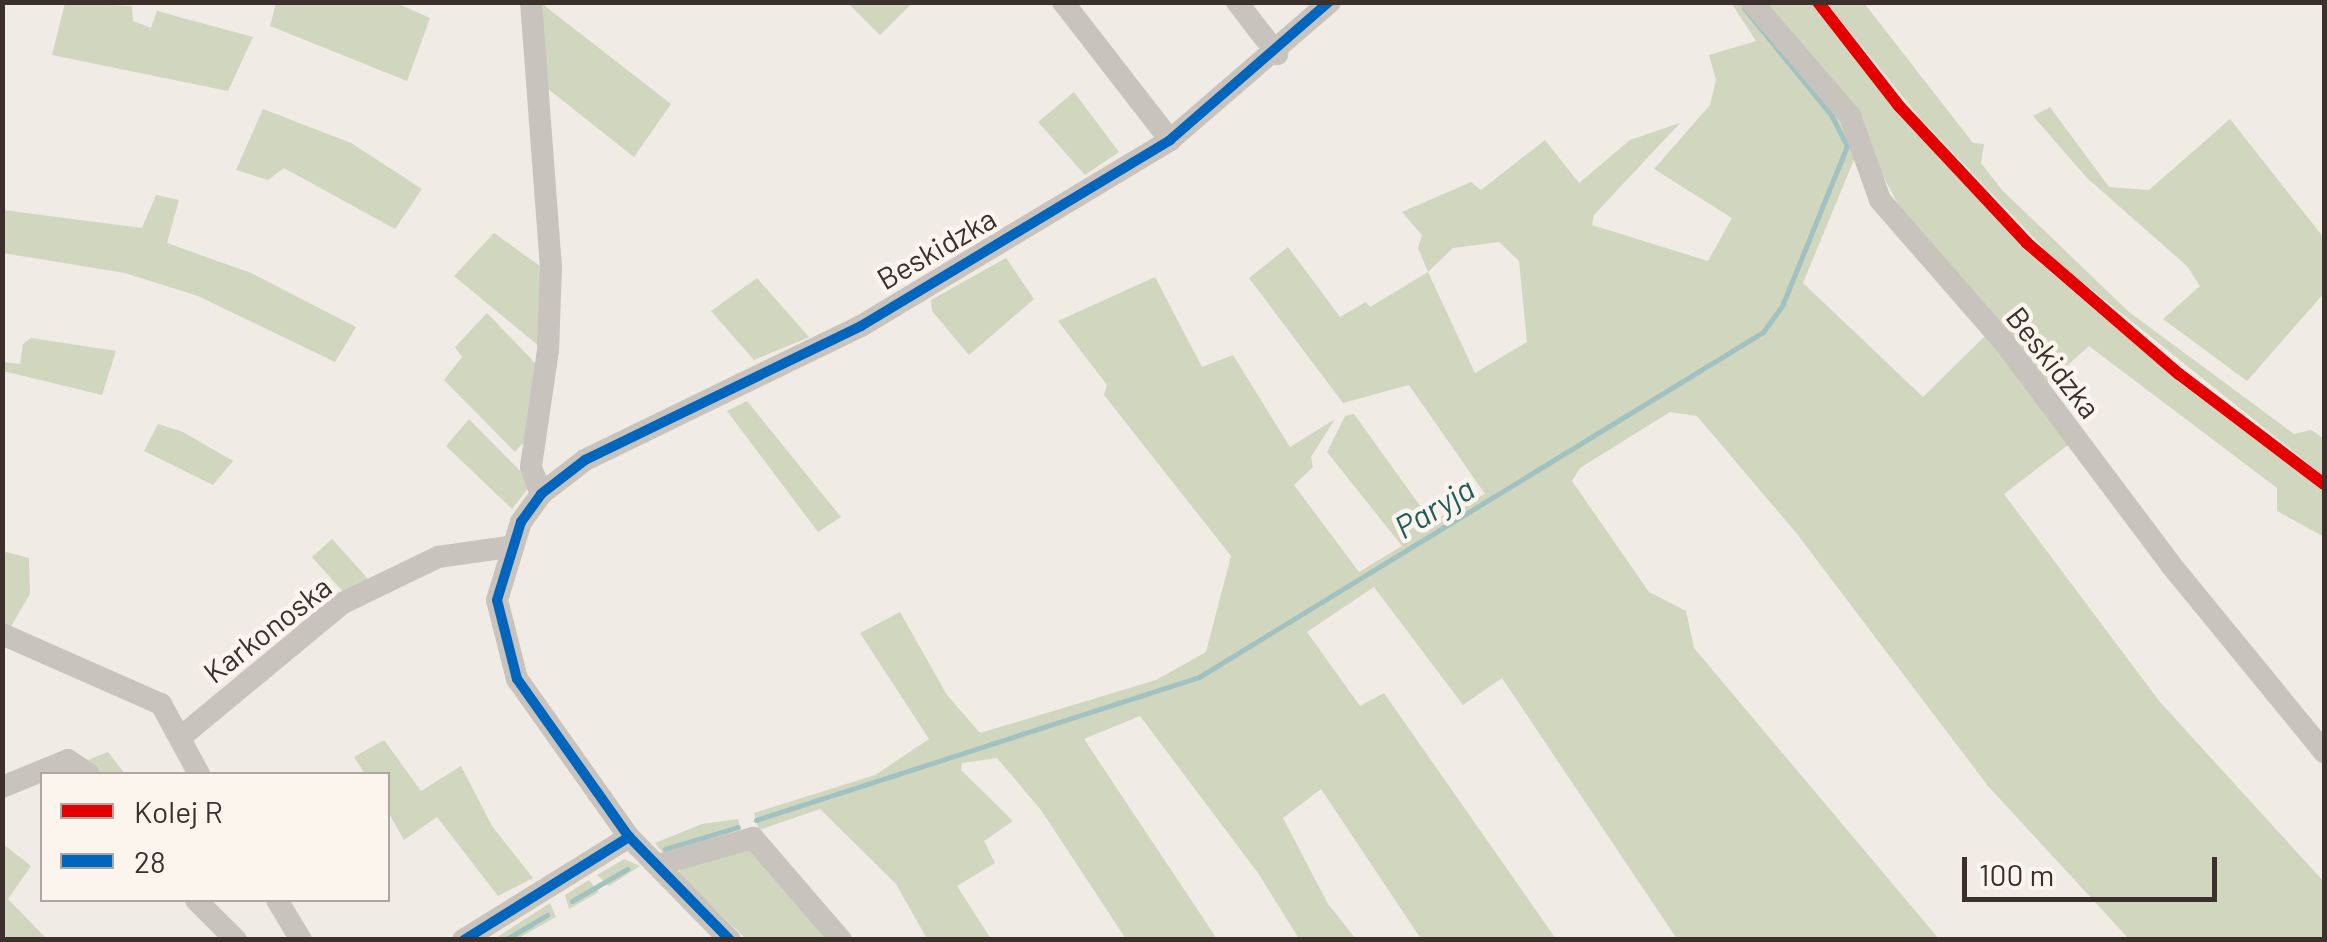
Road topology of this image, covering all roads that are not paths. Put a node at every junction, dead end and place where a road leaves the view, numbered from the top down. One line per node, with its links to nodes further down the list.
1 (531, 2): 8 (street)
2 (1063, 2): 7 (street)
3 (1237, 2): 6 (street)
4 (1330, 2): 6 (street, Beskidzka)
5 (1752, 2): 12 (street, Beskidzka)
6 (1277, 54): 7 (street, Beskidzka)
7 (1170, 140): 8 (street, Beskidzka)
8 (542, 494): 9 (street, Beskidzka)
9 (508, 547): 11 (street, Karkonoska); 16 (street, Beskidzka)
10 (2, 634): 11 (street)
11 (182, 736): 14 (street)
12 (2324, 752)
13 (87, 772): 15 (street)
14 (198, 772)
15 (2, 787)
16 (629, 836): 17 (street, Beskidzka); 20 (street)
17 (658, 865): 23 (street, Beskidzka); 24 (street)
18 (198, 902): 21 (street)
19 (277, 902): 22 (street)
20 (475, 937)
21 (236, 940)
22 (301, 940)
23 (730, 940)
24 (841, 940)

